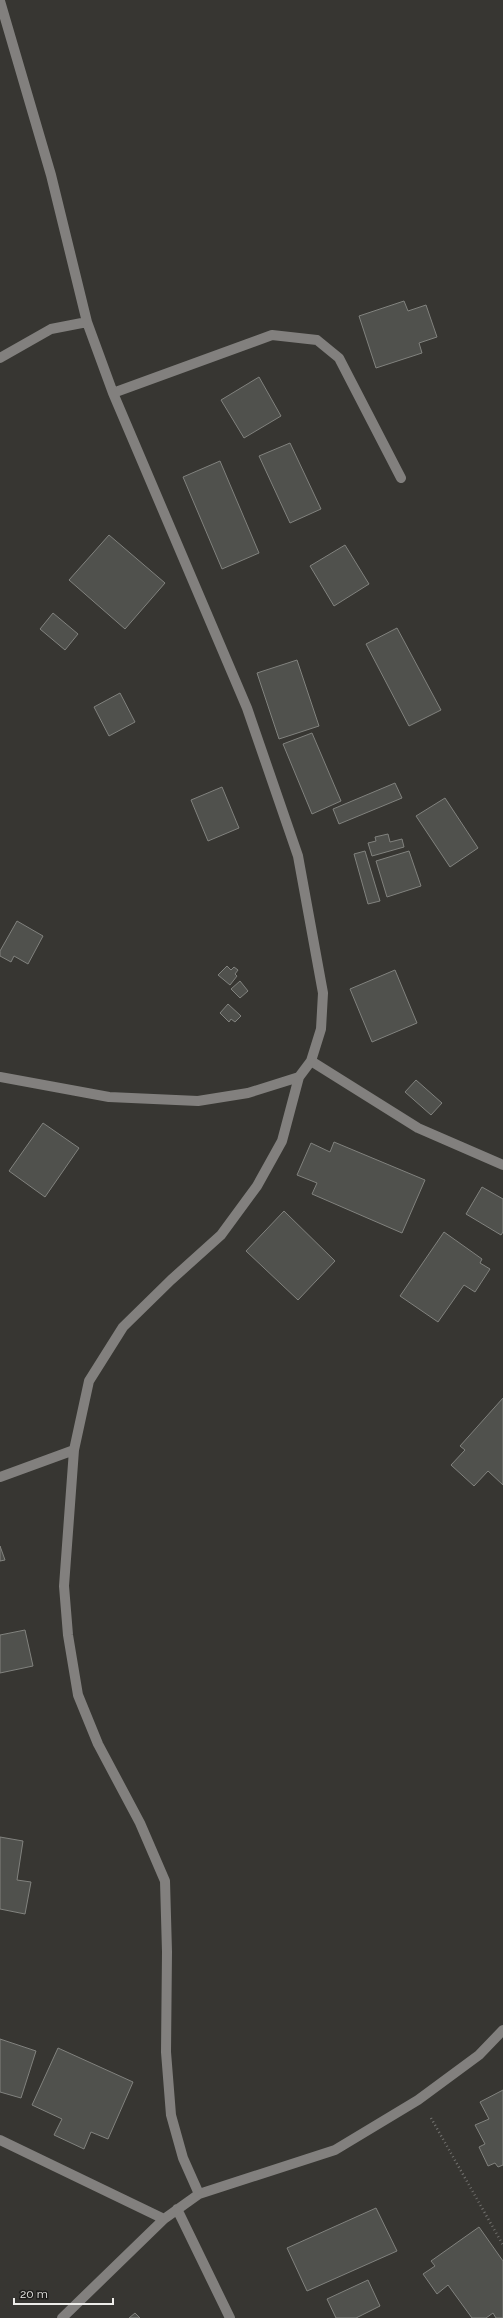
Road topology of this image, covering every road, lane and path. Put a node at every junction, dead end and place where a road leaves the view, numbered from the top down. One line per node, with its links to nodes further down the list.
1 (0, 1): 2 (street)
2 (87, 322): 3 (street); 4 (street)
3 (0, 358)
4 (113, 393): 5 (street); 6 (street)
5 (401, 478)
6 (311, 1061): 8 (street); 9 (street)
7 (0, 1077): 8 (street)
8 (299, 1077): 10 (street)
9 (503, 1165)
10 (74, 1450): 11 (street); 15 (street)
11 (0, 1477)
12 (503, 2030): 13 (street)
13 (418, 2100): 15 (street); 18 (path)
14 (0, 2140): 17 (street)
15 (199, 2194): 16 (street)
16 (177, 2209): 17 (street); 20 (street)
17 (164, 2219): 19 (street)
18 (503, 2245)
19 (62, 2318)
20 (230, 2318)

